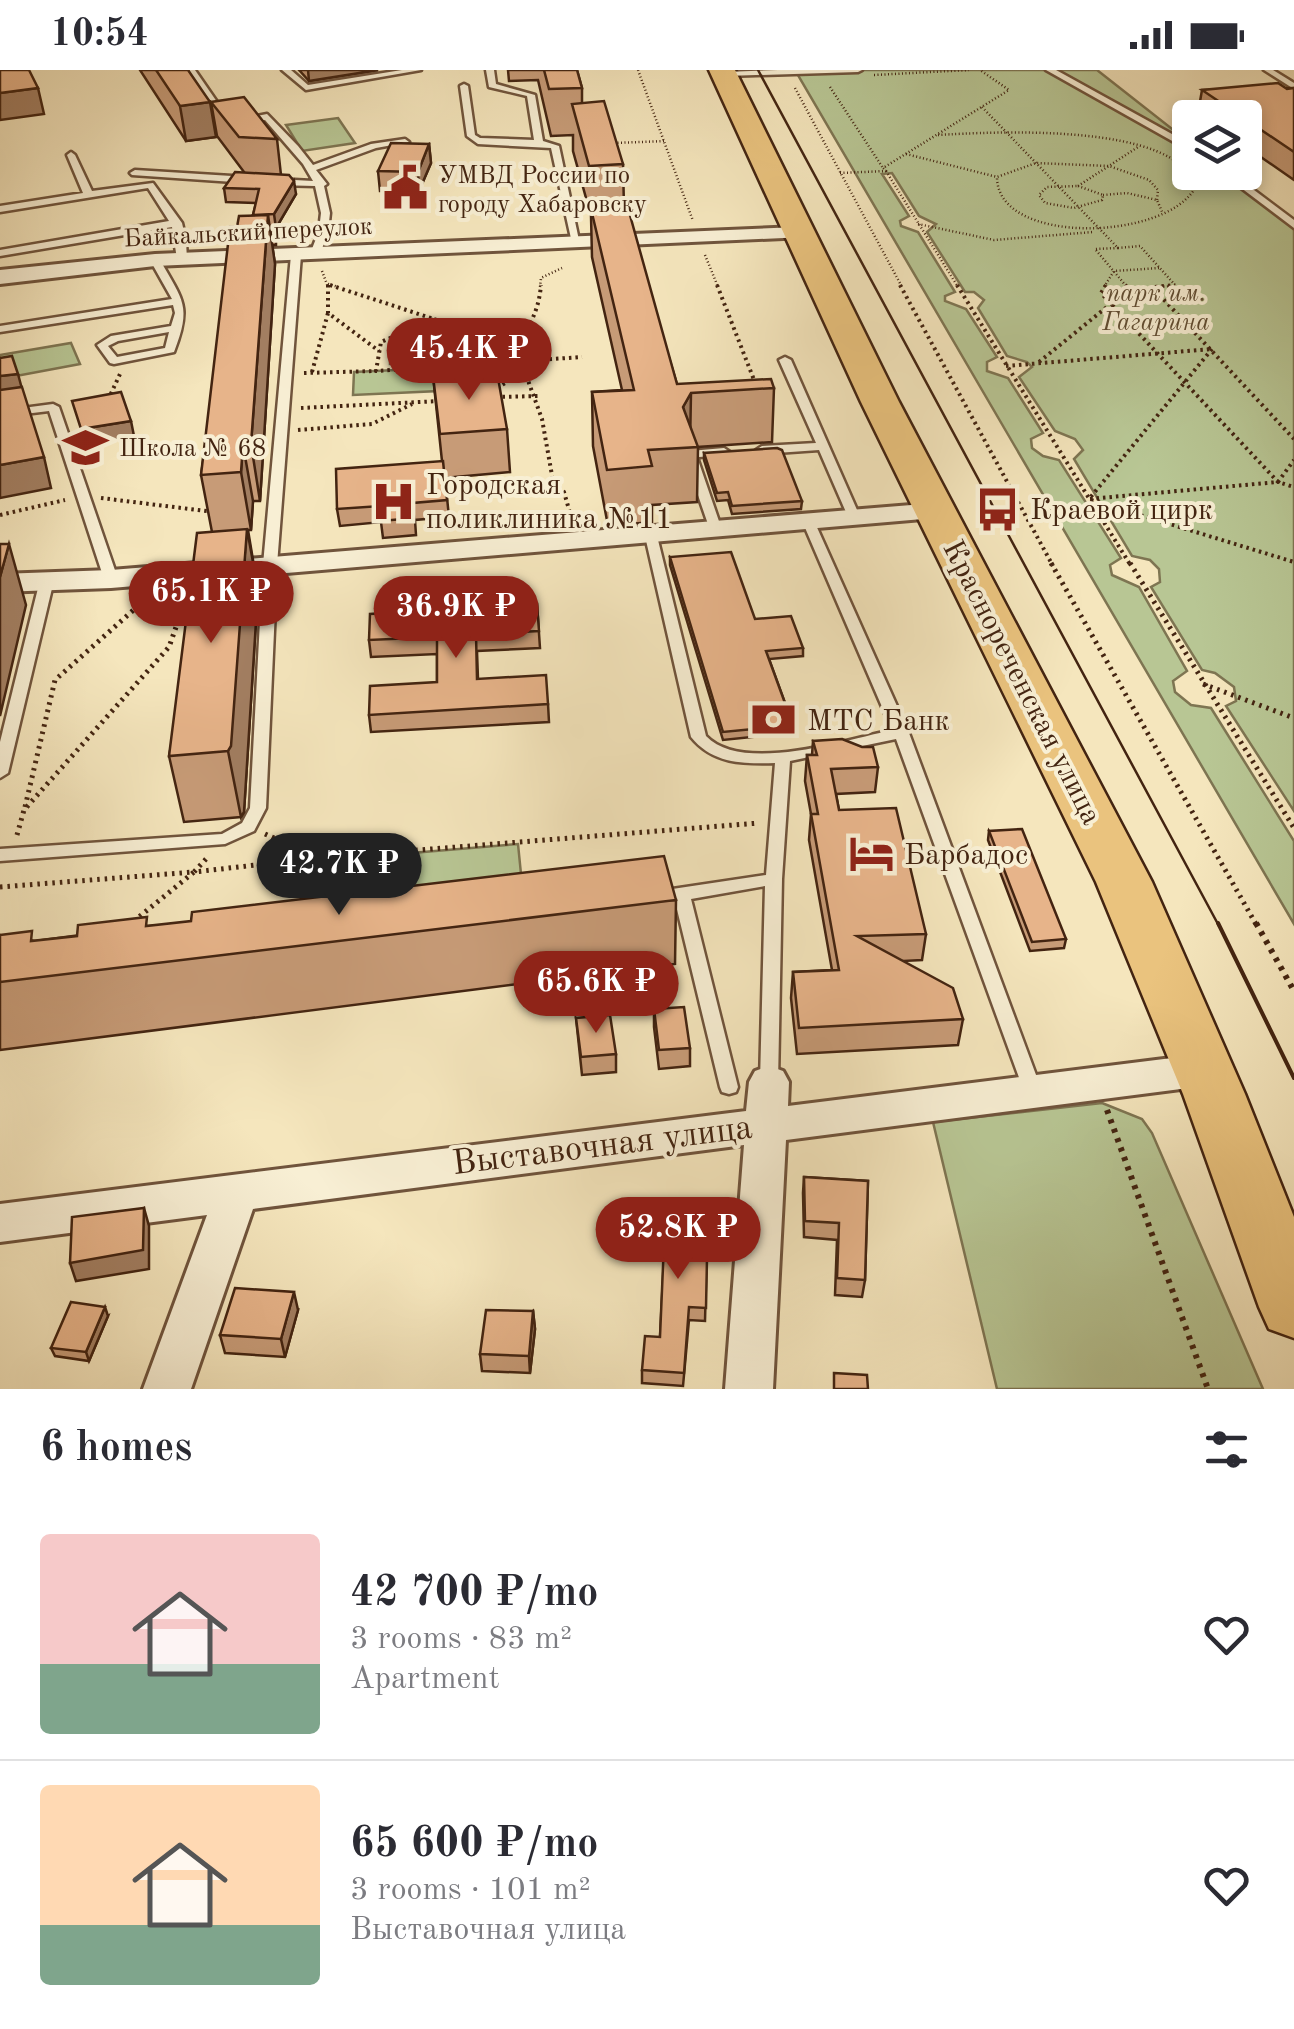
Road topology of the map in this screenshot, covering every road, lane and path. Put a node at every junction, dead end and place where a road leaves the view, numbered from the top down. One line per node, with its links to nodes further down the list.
1 (191, 70): 30 (lane)
2 (286, 70): 3 (lane)
3 (418, 70)
4 (490, 70): 22 (lane)
5 (638, 70): 20 (path)
6 (969, 70): 12 (path)
7 (980, 70): 16 (path)
8 (1050, 70): 19 (lane)
9 (1268, 70): 15 (lane)
10 (724, 72): 11 (lane); 53 (main road, Краснореченская улица)
11 (786, 72): 12 (lane); 33 (path)
12 (859, 73)
13 (824, 77): 31 (path)
14 (464, 86): 22 (lane)
15 (1294, 87)
16 (982, 107): 17 (path); 18 (path)
17 (1002, 128): 18 (path); 25 (path); 28 (path)
18 (938, 134): 26 (path)
19 (1172, 138)
20 (666, 141): 23 (path); 50 (path)
21 (406, 142): 30 (lane)
22 (539, 143): 24 (lane)
23 (597, 144): 24 (lane)
24 (555, 146): 55 (lane)
25 (1138, 147): 29 (path); 46 (path)
26 (906, 154): 31 (path); 34 (path)
27 (71, 155): 41 (lane)
28 (1036, 163): 29 (path); 34 (path); 38 (path)
29 (1109, 166): 39 (path); 43 (path)
30 (314, 168): 36 (lane)
31 (884, 170): 33 (path); 48 (path)
32 (135, 173): 36 (lane)
33 (840, 173): 143 (path)
34 (996, 177): 51 (path)
35 (182, 180): 37 (lane)
36 (322, 184): 52 (lane)
37 (150, 185): 41 (lane); 47 (lane)
38 (1058, 185): 39 (path); 44 (path); 44 (path)
39 (1078, 186): 42 (path)
40 (1248, 190): 49 (lane)
41 (89, 195): 45 (lane)
42 (1103, 195): 43 (path); 44 (path)
43 (1157, 200): 46 (path)
44 (1080, 208): 51 (path)
45 (0, 209)
46 (1163, 214): 51 (path)
47 (177, 223): 57 (lane); 58 (lane)
48 (918, 224): 51 (path); 84 (path)
49 (1294, 225)
50 (694, 226)
51 (1102, 231): 56 (path)
52 (326, 233): 57 (lane); 59 (lane)
53 (798, 233): 55 (street, Байкальский переулок); 111 (main road, Краснореченская улица)
54 (700, 243): 104 (path)
55 (577, 244): 59 (street, Байкальский переулок)
56 (1118, 248): 62 (path); 63 (path)
57 (183, 249): 59 (street, Байкальский переулок); 60 (street, Байкальский переулок)
58 (0, 253)
59 (306, 255): 65 (path); 89 (lane)
60 (155, 260): 64 (street, Байкальский переулок); 68 (lane)
61 (562, 268): 77 (path)
62 (1160, 268): 63 (path); 66 (path)
63 (1114, 272): 67 (path); 69 (path)
64 (0, 277)
65 (328, 284): 70 (path); 71 (path)
66 (1153, 288): 67 (path); 74 (path)
67 (1129, 289): 69 (path)
68 (178, 301): 72 (lane); 73 (lane)
69 (1110, 304): 76 (path); 83 (path)
70 (328, 313): 75 (path); 88 (path)
71 (434, 319): 75 (path); 77 (path)
72 (176, 328): 80 (lane); 80 (lane)
73 (0, 329)
74 (1212, 349): 76 (path); 91 (path); 102 (path)
75 (379, 351): 86 (path)
76 (1160, 354): 83 (path); 91 (path)
77 (506, 355): 81 (path); 82 (path)
78 (582, 357): 81 (path)
79 (785, 360): 103 (lane)
80 (124, 361): 99 (path)
81 (519, 363): 82 (path); 87 (path)
82 (493, 364): 85 (path); 92 (path)
83 (1037, 364): 84 (path)
84 (1006, 366): 109 (path)
85 (440, 367): 86 (path); 90 (path)
86 (376, 370): 88 (path)
87 (525, 370): 94 (path); 94 (path)
88 (312, 372): 89 (path)
89 (286, 374): 98 (lane)
90 (453, 376)
91 (1185, 382): 106 (path); 109 (path)
92 (465, 384)
93 (452, 393): 96 (path)
94 (538, 396): 117 (path)
95 (453, 400): 96 (path)
96 (439, 401): 97 (path)
97 (414, 402): 98 (path); 101 (path)
98 (283, 410): 101 (lane)
99 (57, 412): 100 (lane); 108 (lane)
100 (0, 414)
101 (281, 432): 110 (lane)
102 (1294, 439)
103 (822, 446): 104 (lane); 113 (lane)
104 (778, 449): 115 (lane)
105 (1294, 460): 106 (path)
106 (1278, 482): 107 (path); 109 (path)
107 (1294, 487)
108 (84, 496): 110 (path); 112 (path); 121 (lane)
109 (1088, 499): 118 (path); 125 (path)
110 (275, 508): 119 (lane)
111 (936, 511): 113 (street); 144 (main road, Краснореченская улица)
112 (0, 514)
113 (854, 519): 114 (street)
114 (809, 523): 115 (street); 127 (lane)
115 (716, 530): 116 (street)
116 (651, 536): 117 (street); 128 (lane)
117 (575, 542): 119 (street)
118 (1294, 562)
119 (270, 565): 121 (street); 132 (lane)
120 (46, 580): 121 (street); 122 (street); 129 (lane)
121 (111, 580)
122 (0, 582)
123 (153, 592): 130 (path)
124 (187, 596): 130 (path)
125 (1202, 684): 126 (path); 133 (path)
126 (1294, 718)
127 (901, 733): 128 (lane); 145 (lane)
128 (783, 758): 131 (lane)
129 (0, 773)
130 (24, 810): 135 (path)
131 (778, 821): 136 (path); 138 (lane)
132 (248, 826): 134 (lane); 136 (path)
133 (1294, 828)
134 (225, 839): 135 (lane); 137 (path)
135 (6, 854)
136 (318, 858): 137 (path)
137 (194, 872): 139 (path); 142 (path)
138 (774, 879): 140 (lane); 147 (lane)
139 (0, 886)
140 (682, 894): 141 (lane); 147 (lane)
141 (642, 899)
142 (126, 928)
143 (1294, 992)
144 (1204, 1070): 146 (street, Выставочная улица); 150 (main road, Краснореченская улица)
145 (1030, 1083)
146 (1102, 1084): 147 (street, Выставочная улица); 153 (path)
147 (755, 1097): 148 (street, Выставочная улица); 152 (street)
148 (238, 1190): 149 (street, Выставочная улица); 151 (street)
149 (0, 1223)
150 (1294, 1307)
151 (167, 1389)
152 (749, 1389)
153 (1208, 1389)

